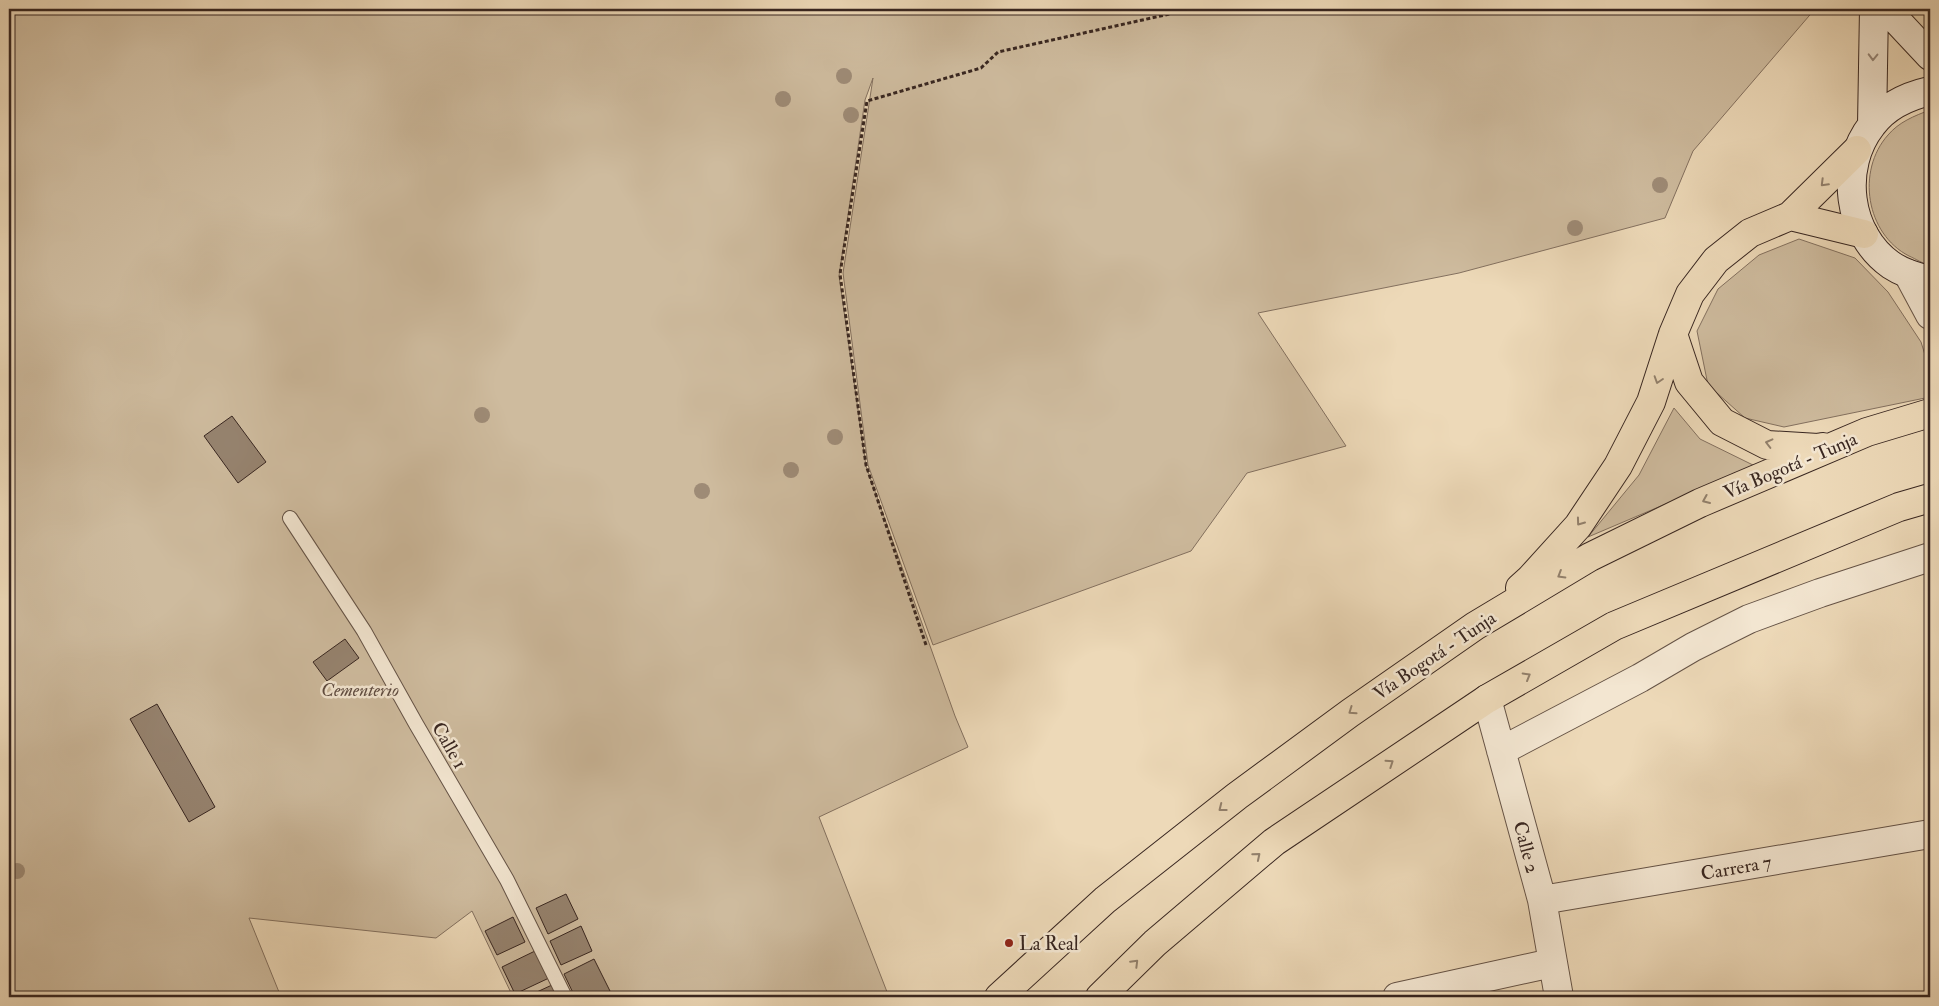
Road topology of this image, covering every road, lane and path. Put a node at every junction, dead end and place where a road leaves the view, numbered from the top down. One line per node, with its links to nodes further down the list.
1 (1192, 9): 19 (path)
2 (1874, 9): 6 (street, one-way to 6)
3 (1886, 9): 4 (street)
4 (1930, 56)
5 (1930, 91): 6 (street)
6 (1872, 125): 7 (street)
7 (1857, 150): 8 (highway, one-way to 8); 9 (street)
8 (1790, 216): 9 (highway); 12 (highway)
9 (1864, 234): 10 (street)
10 (1919, 277): 11 (street)
11 (1930, 315)
12 (1673, 334): 14 (highway, one-way to 12); 18 (highway, one-way to 18)
13 (1930, 413): 14 (highway, Vía Bogotá - Tunja)
14 (1867, 432): 18 (highway, Vía Bogotá - Tunja, one-way to 18)
15 (1930, 498): 20 (highway, one-way to 15)
16 (290, 518): 25 (lane, Calle 1)
17 (1930, 557): 21 (street)
18 (1475, 626): 26 (highway, Vía Bogotá - Tunja, one-way to 26)
19 (926, 645)
20 (1487, 699): 21 (street, Calle 2); 27 (highway, one-way to 20)
21 (1501, 751): 23 (street, Calle 2)
22 (1930, 834): 23 (street, Carrera 7)
23 (1542, 900): 24 (street, Calle 2)
24 (1552, 963): 28 (street); 29 (street, Calle 2)
25 (564, 997)
26 (999, 997)
27 (1100, 997)
28 (1397, 997)
29 (1559, 997)

